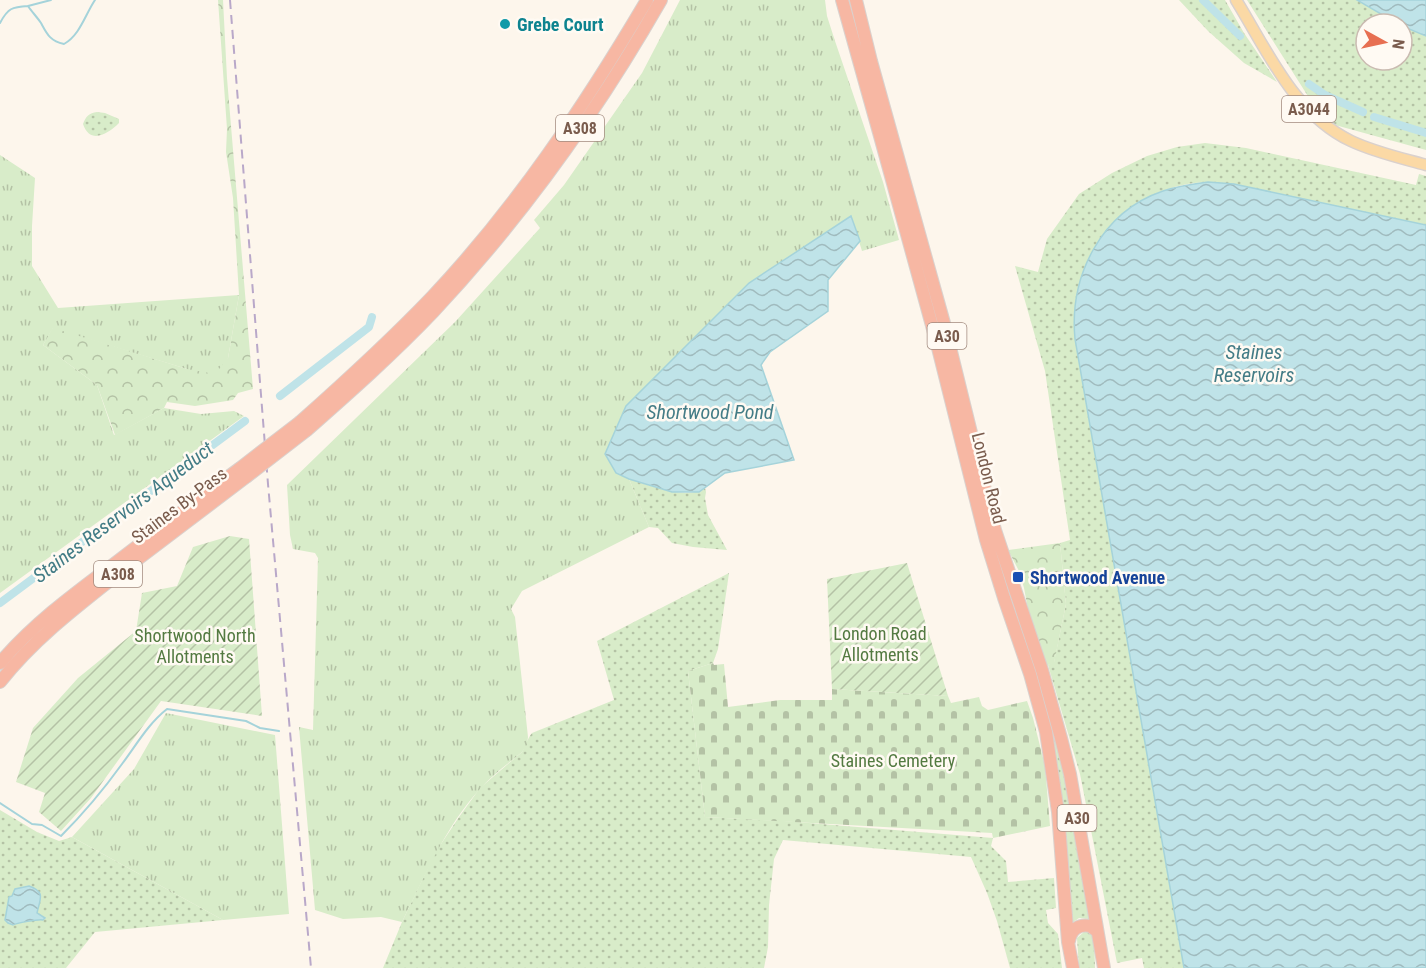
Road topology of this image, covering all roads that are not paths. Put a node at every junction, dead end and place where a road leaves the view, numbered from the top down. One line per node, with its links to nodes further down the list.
1 (647, 0): 7 (highway, A308)
2 (661, 0): 7 (highway, A308)
3 (842, 0): 12 (highway, London Road / A30)
4 (856, 0): 11 (highway, A30)
5 (1236, 0): 6 (main road, A3044)
6 (1426, 165)
7 (485, 244): 8 (highway, A308, bridge)
8 (242, 473): 9 (highway, Staines By-Pass / A308); 10 (highway, Staines By-Pass / A308)
9 (0, 663)
10 (0, 682)
11 (1097, 931): 12 (highway); 13 (highway, A30)
12 (1068, 942): 14 (highway, London Road / A30)
13 (1101, 954): 15 (highway, A30); 16 (highway, A30)
14 (1073, 968)
15 (1099, 968)
16 (1104, 968)

